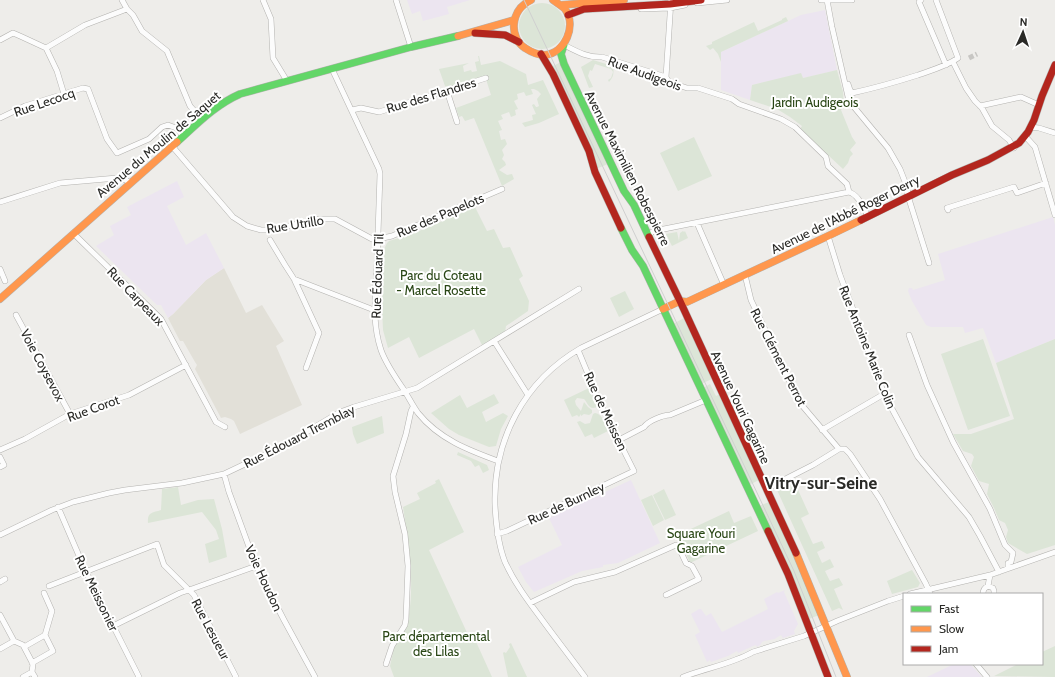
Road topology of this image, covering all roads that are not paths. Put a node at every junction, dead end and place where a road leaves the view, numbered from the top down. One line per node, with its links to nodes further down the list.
1 (122, 0): 16 (street)
2 (263, 0): 34 (street)
3 (396, 0): 24 (street)
4 (531, 0): 17 (main road)
5 (624, 0): 13 (main road)
6 (701, 0): 15 (main road)
7 (727, 0): 15 (street)
8 (821, 0): 9 (street)
9 (827, 0): 10 (street); 31 (street)
10 (852, 0)
11 (921, 0): 28 (street)
12 (936, 0): 27 (street)
13 (558, 1): 18 (main road)
14 (517, 2): 17 (main road)
15 (670, 4): 18 (main road); 33 (street)
16 (127, 9): 25 (street); 43 (street)
17 (518, 10): 19 (main road)
18 (569, 17): 23 (main road)
19 (514, 20): 20 (main road, Avenue du Moulin de Saquet); 22 (main road)
20 (471, 33): 22 (main road, Avenue du Moulin de Saquet); 24 (main road, Avenue du Moulin de Saquet)
21 (0, 40): 25 (street)
22 (519, 42): 26 (main road, Avenue du Moulin de Saquet)
23 (564, 45): 26 (main road); 33 (street, Rue Audigeois); 74 (main road, Avenue Maximilien Robespierre)
24 (410, 47): 30 (main road, Avenue du Moulin de Saquet)
25 (46, 48): 37 (street)
26 (541, 54): 76 (main road, Avenue Maximilien Robespierre)
27 (953, 62): 28 (street); 40 (street)
28 (946, 65): 36 (street)
29 (1055, 65): 39 (main road, Avenue de l'Abbé Roger Derry)
30 (332, 69): 34 (main road, Avenue du Moulin de Saquet); 41 (street, Rue Édouard Til)
31 (843, 76): 36 (street); 38 (street)
32 (486, 78): 35 (street, Rue des Flandres)
33 (666, 78): 54 (street, Rue Audigeois)
34 (287, 81): 43 (main road, Avenue du Moulin de Saquet)
35 (447, 91): 41 (street, Rue des Flandres); 44 (street)
36 (852, 93): 38 (street)
37 (64, 94): 42 (street, Rue Lecocq); 47 (street, Rue Lecocq)
38 (848, 99): 55 (street)
39 (1039, 105): 40 (street); 45 (main road, Avenue de l'Abbé Roger Derry)
40 (980, 106): 50 (street)
41 (352, 110): 64 (street, Rue Édouard Til)
42 (0, 118)
43 (202, 119): 47 (main road, Avenue du Moulin de Saquet)
44 (457, 122)
45 (1030, 127): 46 (street); 48 (main road, Avenue de l'Abbé Roger Derry)
46 (1055, 133)
47 (183, 136): 49 (main road, Avenue du Moulin de Saquet)
48 (1025, 136): 50 (main road, Avenue de l'Abbé Roger Derry); 52 (street)
49 (172, 146): 51 (main road, Avenue du Moulin de Saquet); 64 (street, Rue Utrillo)
50 (1014, 148): 55 (main road, Avenue de l'Abbé Roger Derry)
51 (130, 183): 56 (street); 62 (main road, Avenue du Moulin de Saquet)
52 (1046, 183): 57 (street); 58 (street)
53 (502, 189): 64 (street, Rue des Papelots)
54 (849, 192): 59 (street, Rue Audigeois); 60 (street)
55 (908, 196): 59 (main road, Avenue de l'Abbé Roger Derry); 66 (street)
56 (0, 202)
57 (948, 210)
58 (1055, 215)
59 (868, 216): 63 (main road, Avenue de l'Abbé Roger Derry)
60 (697, 223): 61 (street); 71 (street)
61 (664, 229)
62 (73, 233): 73 (main road, Avenue du Moulin de Saquet); 81 (street, Rue Carpeaux)
63 (828, 236): 68 (main road, Avenue de l'Abbé Roger Derry); 84 (street, Rue Antoine Marie Colin)
64 (378, 239): 75 (street, Rue Édouard Til)
65 (270, 240): 69 (street)
66 (929, 263)
67 (0, 269): 70 (street)
68 (745, 275): 71 (main road, Avenue de l'Abbé Roger Derry); 90 (street, Rue Clément Perrot)
69 (294, 279): 75 (street); 82 (street)
70 (5, 281)
71 (724, 285): 74 (main road, Avenue de l'Abbé Roger Derry)
72 (579, 289): 79 (street, Rue Édouard Tremblay)
73 (2, 296)
74 (680, 301): 76 (main road, Avenue de l'Abbé Roger Derry); 99 (main road, Avenue Youri Gagarine)
75 (374, 310): 83 (street, Rue Édouard Til)
76 (662, 310): 80 (street); 86 (main road)
77 (16, 315): 88 (street, Voie Coysevox)
78 (909, 335): 105 (street)
79 (494, 341): 83 (street, Rue Édouard Tremblay); 85 (street)
80 (578, 350): 85 (street); 91 (street, Rue de Meissen)
81 (186, 365): 88 (street, Rue Corot); 89 (street, Rue Carpeaux)
82 (306, 368)
83 (405, 392): 87 (street, Rue Édouard Til); 98 (street, Rue Édouard Tremblay)
84 (884, 394): 90 (street); 107 (street, Rue Antoine Marie Colin)
85 (528, 395): 95 (street)
86 (706, 400): 91 (street); 122 (main road)
87 (414, 407): 95 (street, Rue Édouard Til); 128 (street)
88 (70, 414): 93 (street, Rue Corot)
89 (225, 427)
90 (822, 430): 92 (street, Rue Clément Perrot)
91 (619, 440): 97 (street, Rue de Meissen)
92 (839, 449): 99 (street); 112 (street, Rue Clément Perrot)
93 (0, 450)
94 (0, 457): 96 (street)
95 (498, 461): 101 (street)
96 (2, 466)
97 (634, 471): 101 (street, Rue de Burnley)
98 (224, 474): 100 (street, Rue Édouard Tremblay); 104 (street, Voie Houdon)
99 (766, 489): 121 (main road, Avenue Youri Gagarine)
100 (58, 507): 102 (street, Rue Édouard Tremblay); 106 (street, Rue Meissonier)
101 (497, 534): 118 (street)
102 (0, 535)
103 (1055, 552): 105 (street)
104 (256, 566): 111 (street); 134 (street, Voie Houdon)
105 (1008, 568): 107 (street)
106 (86, 572): 109 (street); 111 (street, Rue Lesueur); 120 (street, Rue Meissonier)
107 (999, 572): 108 (street)
108 (990, 575): 110 (street); 112 (street)
109 (49, 586)
110 (988, 586): 114 (street); 115 (street)
111 (189, 590): 120 (street); 133 (street, Rue Lesueur)
112 (929, 592)
113 (44, 593): 123 (street)
114 (983, 593)
115 (994, 593)
116 (666, 595): 118 (street)
117 (903, 596): 121 (street)
118 (530, 603): 135 (street)
119 (0, 615): 124 (street)
120 (113, 626): 132 (street, Rue Meissonier)
121 (826, 626): 122 (street); 138 (main road, Avenue Youri Gagarine)
122 (811, 632): 136 (street); 137 (main road)
123 (45, 635): 125 (street); 127 (street)
124 (14, 641): 125 (street); 126 (street)
125 (24, 647): 127 (street)
126 (0, 649)
127 (32, 663): 130 (street)
128 (386, 664)
129 (977, 665): 139 (street)
130 (33, 674): 131 (street)
131 (23, 677)
132 (139, 677)
133 (236, 677)
134 (315, 677)
135 (584, 677)
136 (683, 677)
137 (828, 677)
138 (847, 677)
139 (987, 677)

